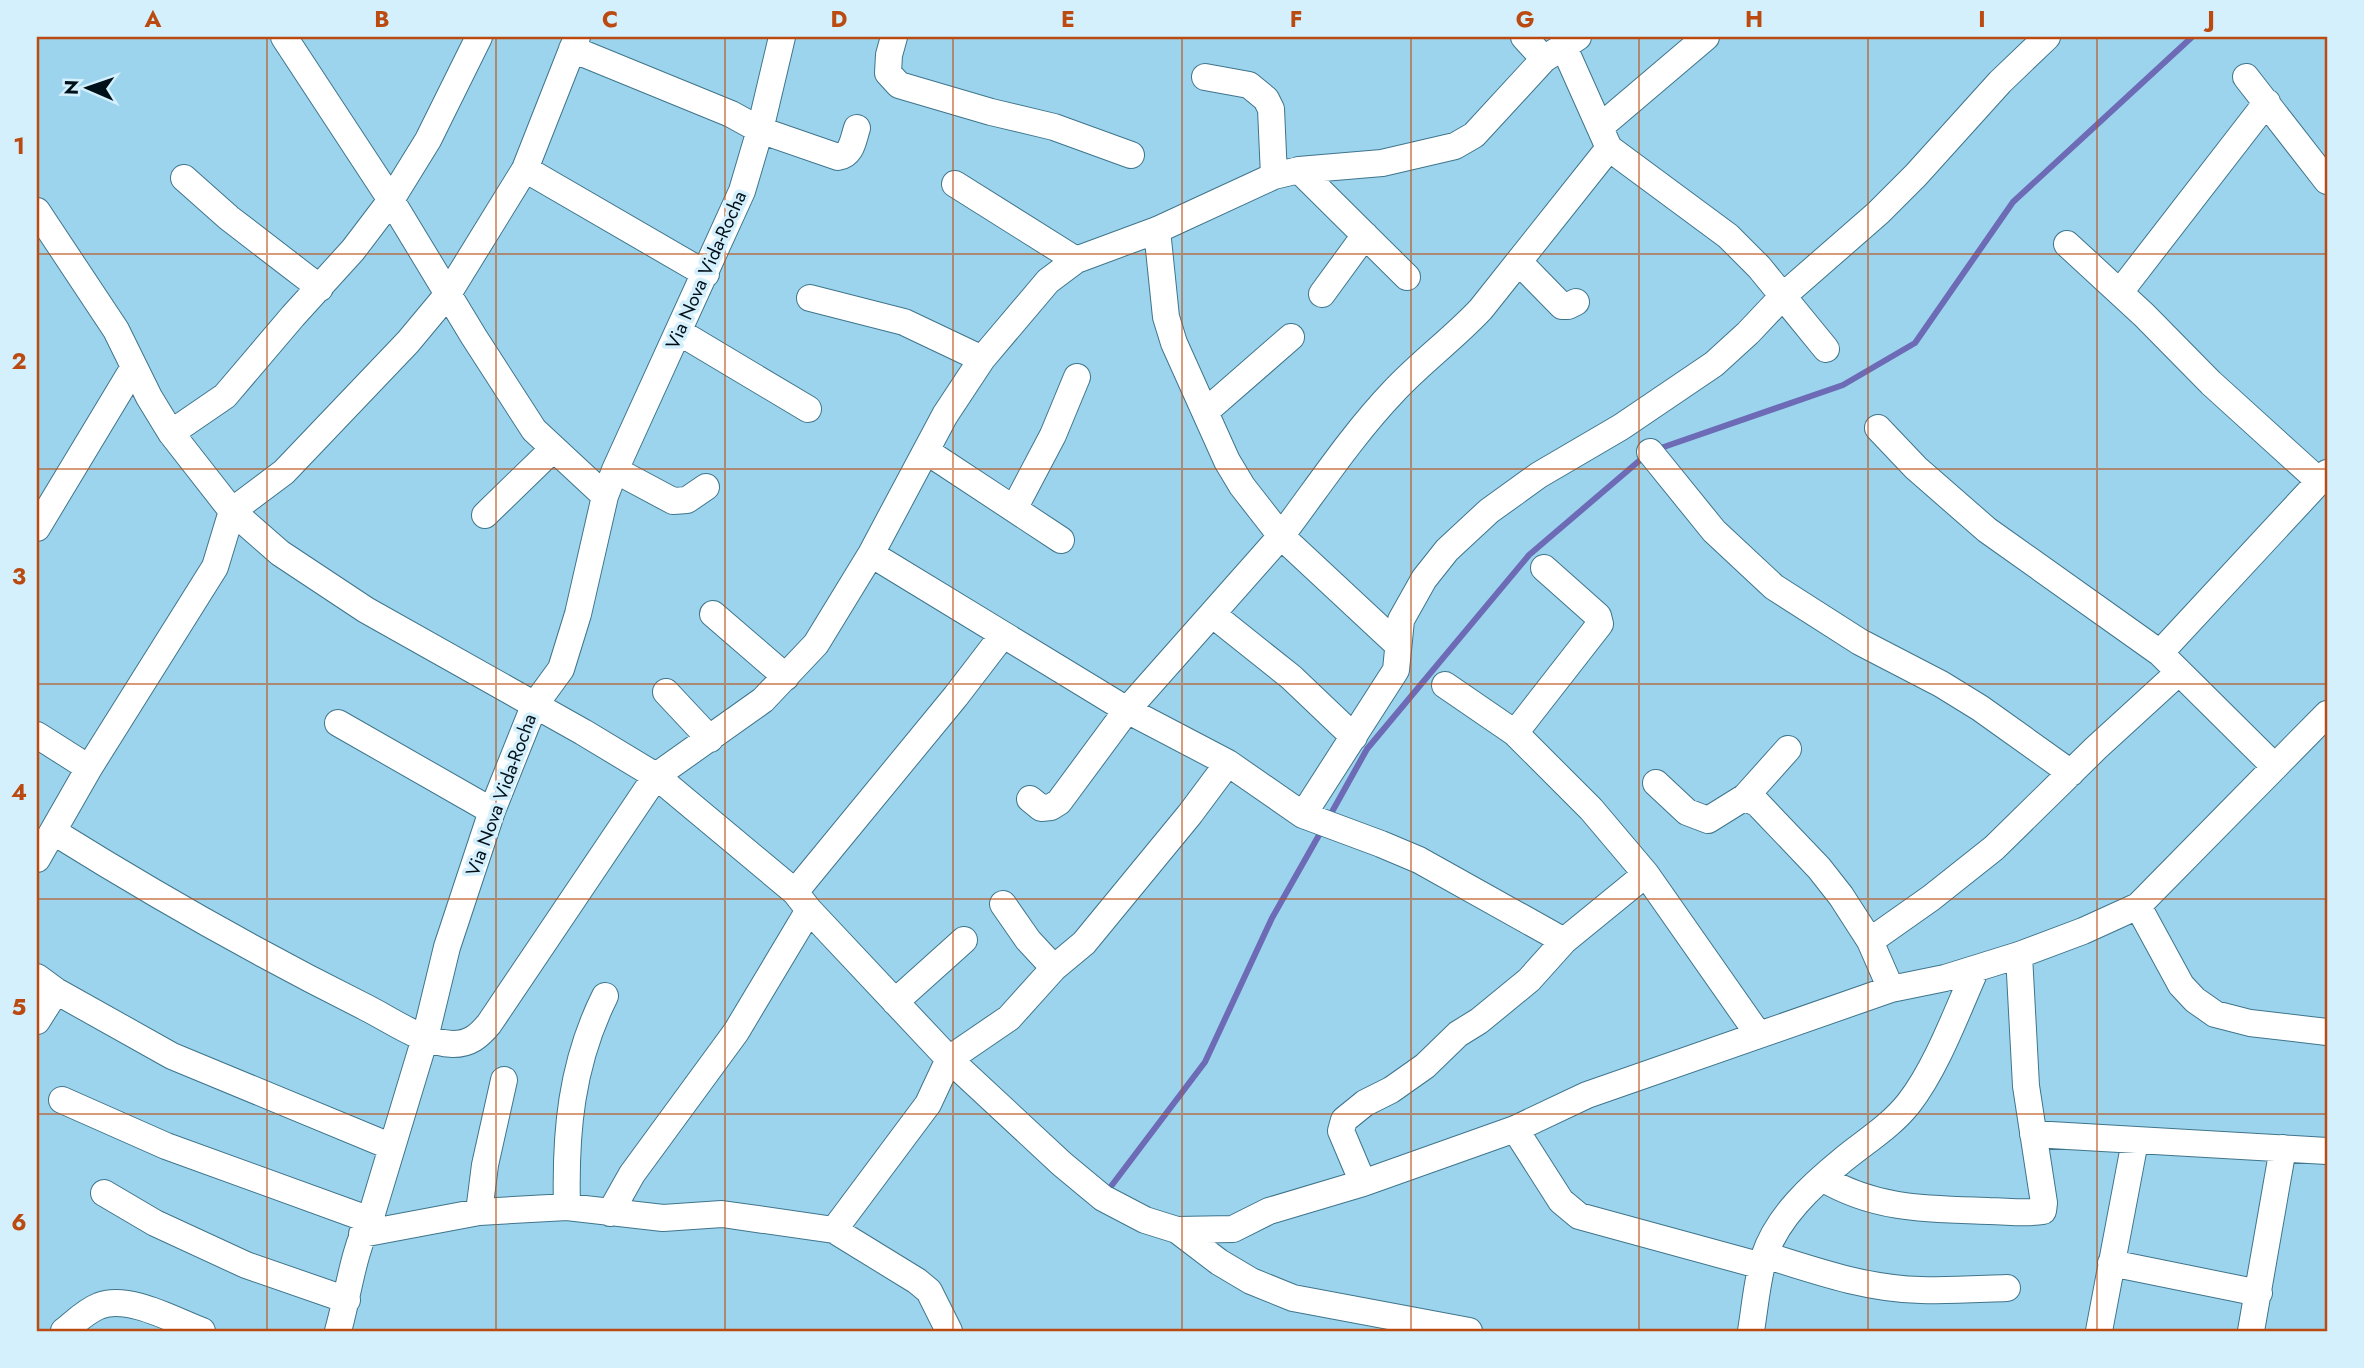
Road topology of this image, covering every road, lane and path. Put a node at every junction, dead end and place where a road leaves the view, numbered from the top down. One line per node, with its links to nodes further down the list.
1 (284, 37): 22 (street)
2 (479, 37): 22 (street)
3 (782, 37): 14 (street, Via Nova Vida-Rocha)
4 (894, 37): 16 (street)
5 (1524, 37): 9 (street)
6 (1706, 37): 15 (street)
7 (2047, 37): 35 (street)
8 (574, 43): 14 (street); 18 (street)
9 (1562, 47): 15 (street); 19 (street)
10 (1205, 77): 19 (street)
11 (2246, 77): 12 (street)
12 (2267, 102): 17 (street); 32 (street)
13 (857, 128): 14 (street)
14 (760, 130): 29 (street, Via Nova Vida-Rocha)
15 (1605, 138): 28 (street); 35 (street)
16 (1131, 155)
17 (2324, 168)
18 (525, 169): 29 (street); 33 (street)
19 (1287, 173): 24 (street); 25 (street)
20 (184, 178): 31 (street)
21 (955, 184): 27 (street)
22 (391, 200): 31 (street); 33 (street)
23 (39, 220): 42 (street)
24 (1157, 230): 27 (street); 45 (street)
25 (1365, 235): 30 (street); 34 (street)
26 (2067, 244): 32 (street)
27 (1076, 260): 41 (street)
28 (1519, 262): 37 (street); 59 (street)
29 (706, 274): 38 (street, Via Nova Vida-Rocha)
30 (1407, 277)
31 (320, 288): 47 (street)
32 (2120, 292): 52 (street)
33 (448, 294): 48 (street); 56 (street)
34 (1322, 294)
35 (1783, 296): 40 (street); 66 (street)
36 (810, 298): 41 (street)
37 (1576, 302)
38 (679, 332): 44 (street); 51 (street, Via Nova Vida-Rocha)
39 (1291, 337): 45 (street)
40 (1826, 349)
41 (982, 359): 49 (street)
42 (134, 367): 47 (street); 58 (street)
43 (1077, 377): 55 (street)
44 (808, 409)
45 (1205, 412): 59 (street)
46 (1878, 428): 67 (street)
47 (170, 432): 56 (street)
48 (553, 449): 54 (street); 57 (street)
49 (926, 451): 55 (street); 61 (street)
50 (1650, 452): 84 (street)
51 (615, 470): 53 (street); 54 (street, Via Nova Vida-Rocha)
52 (2323, 477): 67 (street)
53 (706, 487)
54 (605, 496): 72 (street, Via Nova Vida-Rocha)
55 (1014, 509): 60 (street)
56 (232, 511): 72 (street); 83 (street)
57 (485, 515)
58 (37, 528)
59 (1280, 536): 64 (street); 66 (street)
60 (1061, 540)
61 (871, 554): 65 (street); 69 (street)
62 (1544, 568): 76 (street)
63 (713, 614): 69 (street)
64 (1212, 614): 73 (street); 78 (street)
65 (1002, 636): 73 (street); 94 (street)
66 (1398, 645): 78 (street)
67 (2160, 653): 68 (street)
68 (2178, 673): 82 (street); 84 (street)
69 (786, 677): 79 (street)
70 (1445, 685): 76 (street)
71 (666, 692): 79 (street)
72 (534, 706): 85 (street); 89 (street, Via Nova Vida-Rocha)
73 (1128, 710): 81 (street); 88 (street)
74 (2327, 714): 82 (street)
75 (338, 723): 89 (street)
76 (1515, 733): 93 (street)
77 (37, 736): 83 (street)
78 (1354, 737): 90 (street)
79 (710, 739): 85 (street)
80 (1788, 749): 87 (street)
81 (1228, 763): 90 (street); 101 (street)
82 (2275, 767): 96 (street)
83 (89, 768): 91 (street)
84 (2071, 773): 99 (street)
85 (656, 776): 94 (street); 110 (street)
86 (1656, 783): 87 (street)
87 (1745, 797): 99 (street)
88 (1030, 799)
89 (492, 811): 110 (street, Via Nova Vida-Rocha)
90 (1303, 815): 98 (street)
91 (54, 832): 92 (street); 110 (street)
92 (37, 859)
93 (1646, 874): 98 (street); 109 (street)
94 (802, 901): 106 (street); 125 (street)
95 (1003, 904): 101 (street)
96 (2138, 906): 100 (street); 108 (street)
97 (964, 940): 106 (street)
98 (1564, 941): 121 (street)
99 (1870, 941): 104 (street)
100 (2019, 955): 102 (street); 115 (street)
101 (1054, 968): 111 (street)
102 (1976, 969): 104 (street); 120 (street)
103 (46, 984): 107 (street); 117 (street)
104 (1891, 989): 109 (street)
105 (605, 996): 123 (street)
106 (895, 1002): 111 (street)
107 (37, 1021)
108 (2327, 1032)
109 (1758, 1034): 114 (street)
110 (425, 1038): 117 (street, Via Nova Vida-Rocha)
111 (949, 1059): 127 (street); 128 (street)
112 (504, 1080): 124 (street)
113 (62, 1100): 126 (street)
114 (1515, 1129): 121 (street); 129 (street)
115 (2033, 1135): 116 (street); 120 (street)
116 (2135, 1141): 118 (street); 130 (street)
117 (392, 1147): 126 (street, Via Nova Vida-Rocha)
118 (2283, 1148): 119 (street); 132 (street)
119 (2327, 1151)
120 (1822, 1178): 129 (street)
121 (1363, 1183): 128 (street)
122 (104, 1193): 133 (street)
123 (567, 1207): 124 (street); 125 (street)
124 (480, 1212): 126 (street)
125 (610, 1213): 127 (street)
126 (366, 1227): 133 (street, Via Nova Vida-Rocha)
127 (834, 1230): 138 (street)
128 (1177, 1230): 134 (street)
129 (1763, 1260): 131 (street); 140 (street)
130 (2111, 1263): 132 (street); 141 (street)
131 (2007, 1288)
132 (2259, 1293): 142 (street)
133 (347, 1300): 137 (street, Via Nova Vida-Rocha)
134 (1397, 1325): 139 (street)
135 (64, 1331): 136 (street)
136 (202, 1331)
137 (338, 1331)
138 (949, 1331)
139 (1466, 1331)
140 (1751, 1331)
141 (2099, 1331)
142 (2251, 1331)

